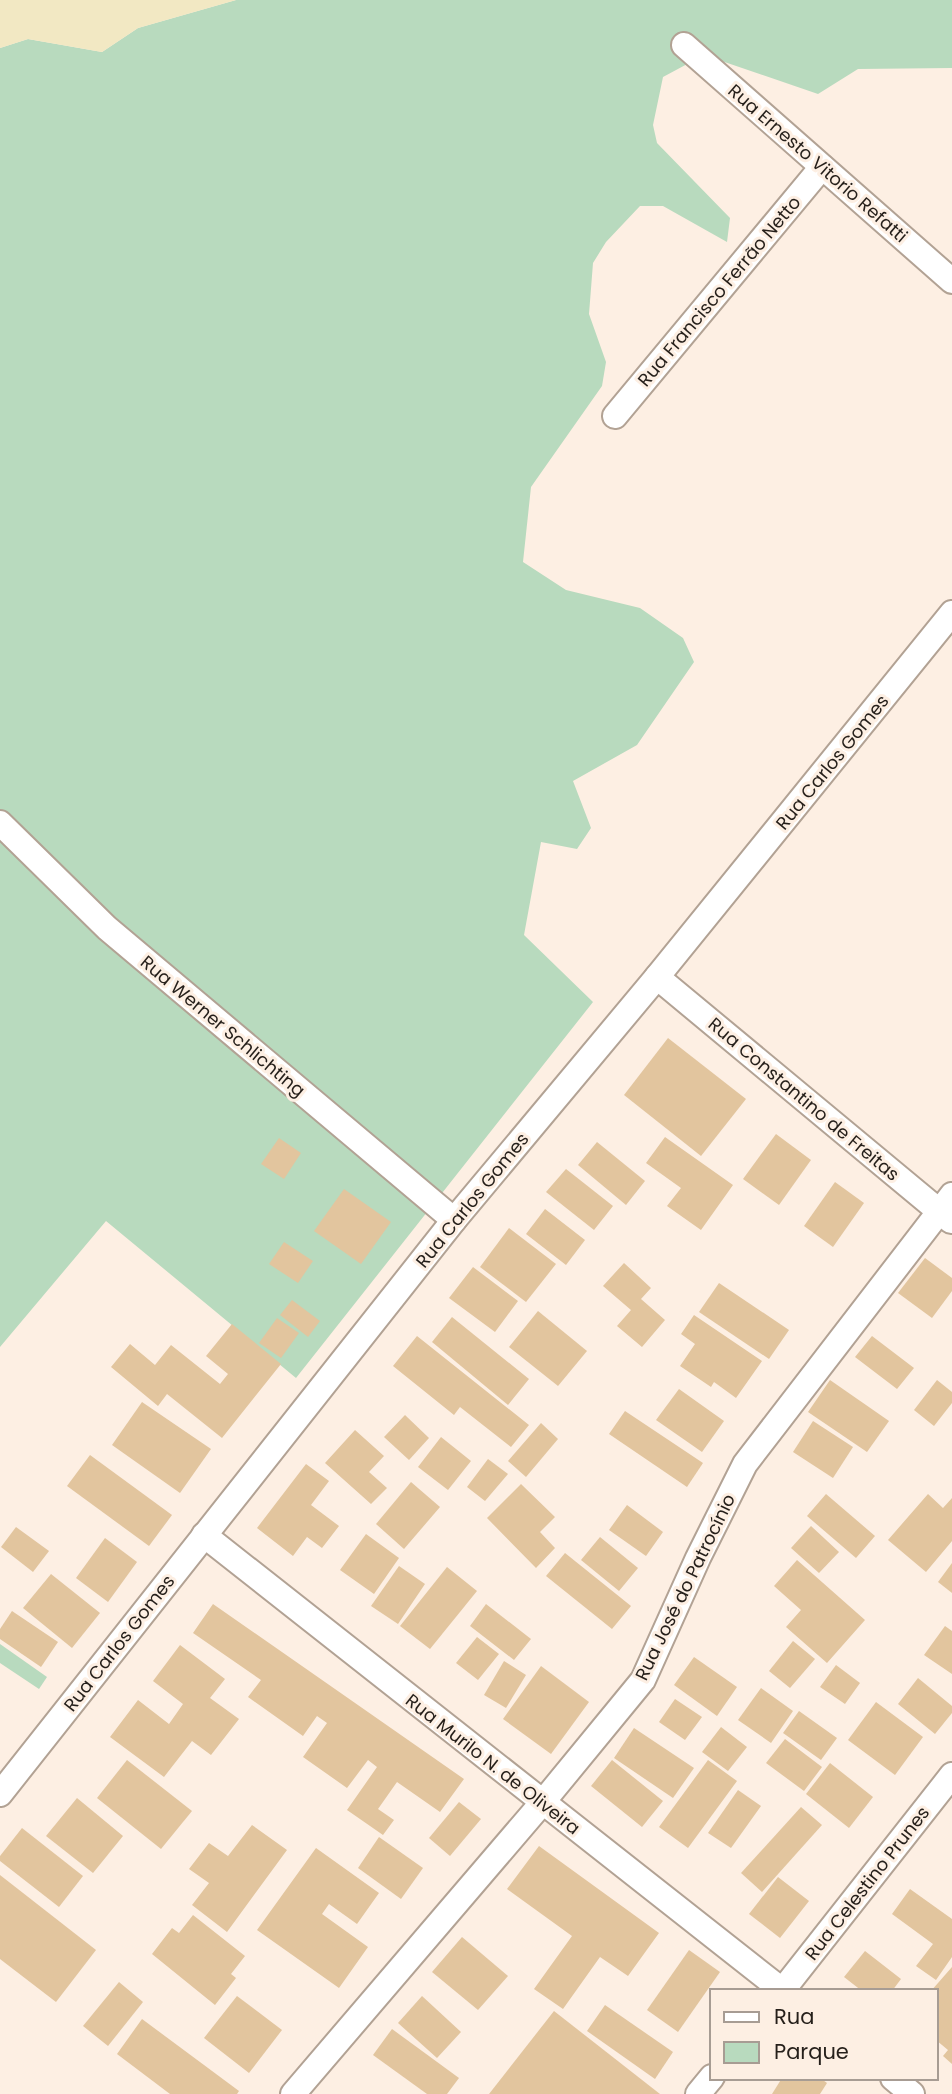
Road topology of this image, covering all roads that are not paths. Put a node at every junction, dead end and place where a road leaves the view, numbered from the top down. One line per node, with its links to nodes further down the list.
1 (684, 45): 2 (street, Rua Ernesto Vitorio Refatti)
2 (822, 167): 3 (street, Rua Ernesto Vitorio Refatti); 4 (street, Rua Francisco Ferrão Netto)
3 (952, 281)
4 (615, 416)
5 (952, 613): 7 (street, Rua Carlos Gomes)
6 (0, 822): 9 (street, Rua Werner Schlichting)
7 (657, 977): 8 (street, Rua Constantino de Freitas); 9 (street, Rua Carlos Gomes)
8 (948, 1209): 13 (street, Rua José do Patrocínio)
9 (454, 1220): 10 (street, Rua Carlos Gomes)
10 (204, 1535): 12 (street, Rua Carlos Gomes); 13 (street, Rua Murilo N. de Oliveira)
11 (952, 1774): 15 (street, Rua Celestino Prunes)
12 (0, 1794)
13 (542, 1803): 14 (street, Rua Murilo N. de Oliveira); 18 (street, Rua José do Patrocínio)
14 (779, 1989)
15 (784, 1989)
16 (710, 2079): 19 (street)
17 (895, 2080): 20 (street)
18 (293, 2094)
19 (698, 2094)
20 (912, 2094)

